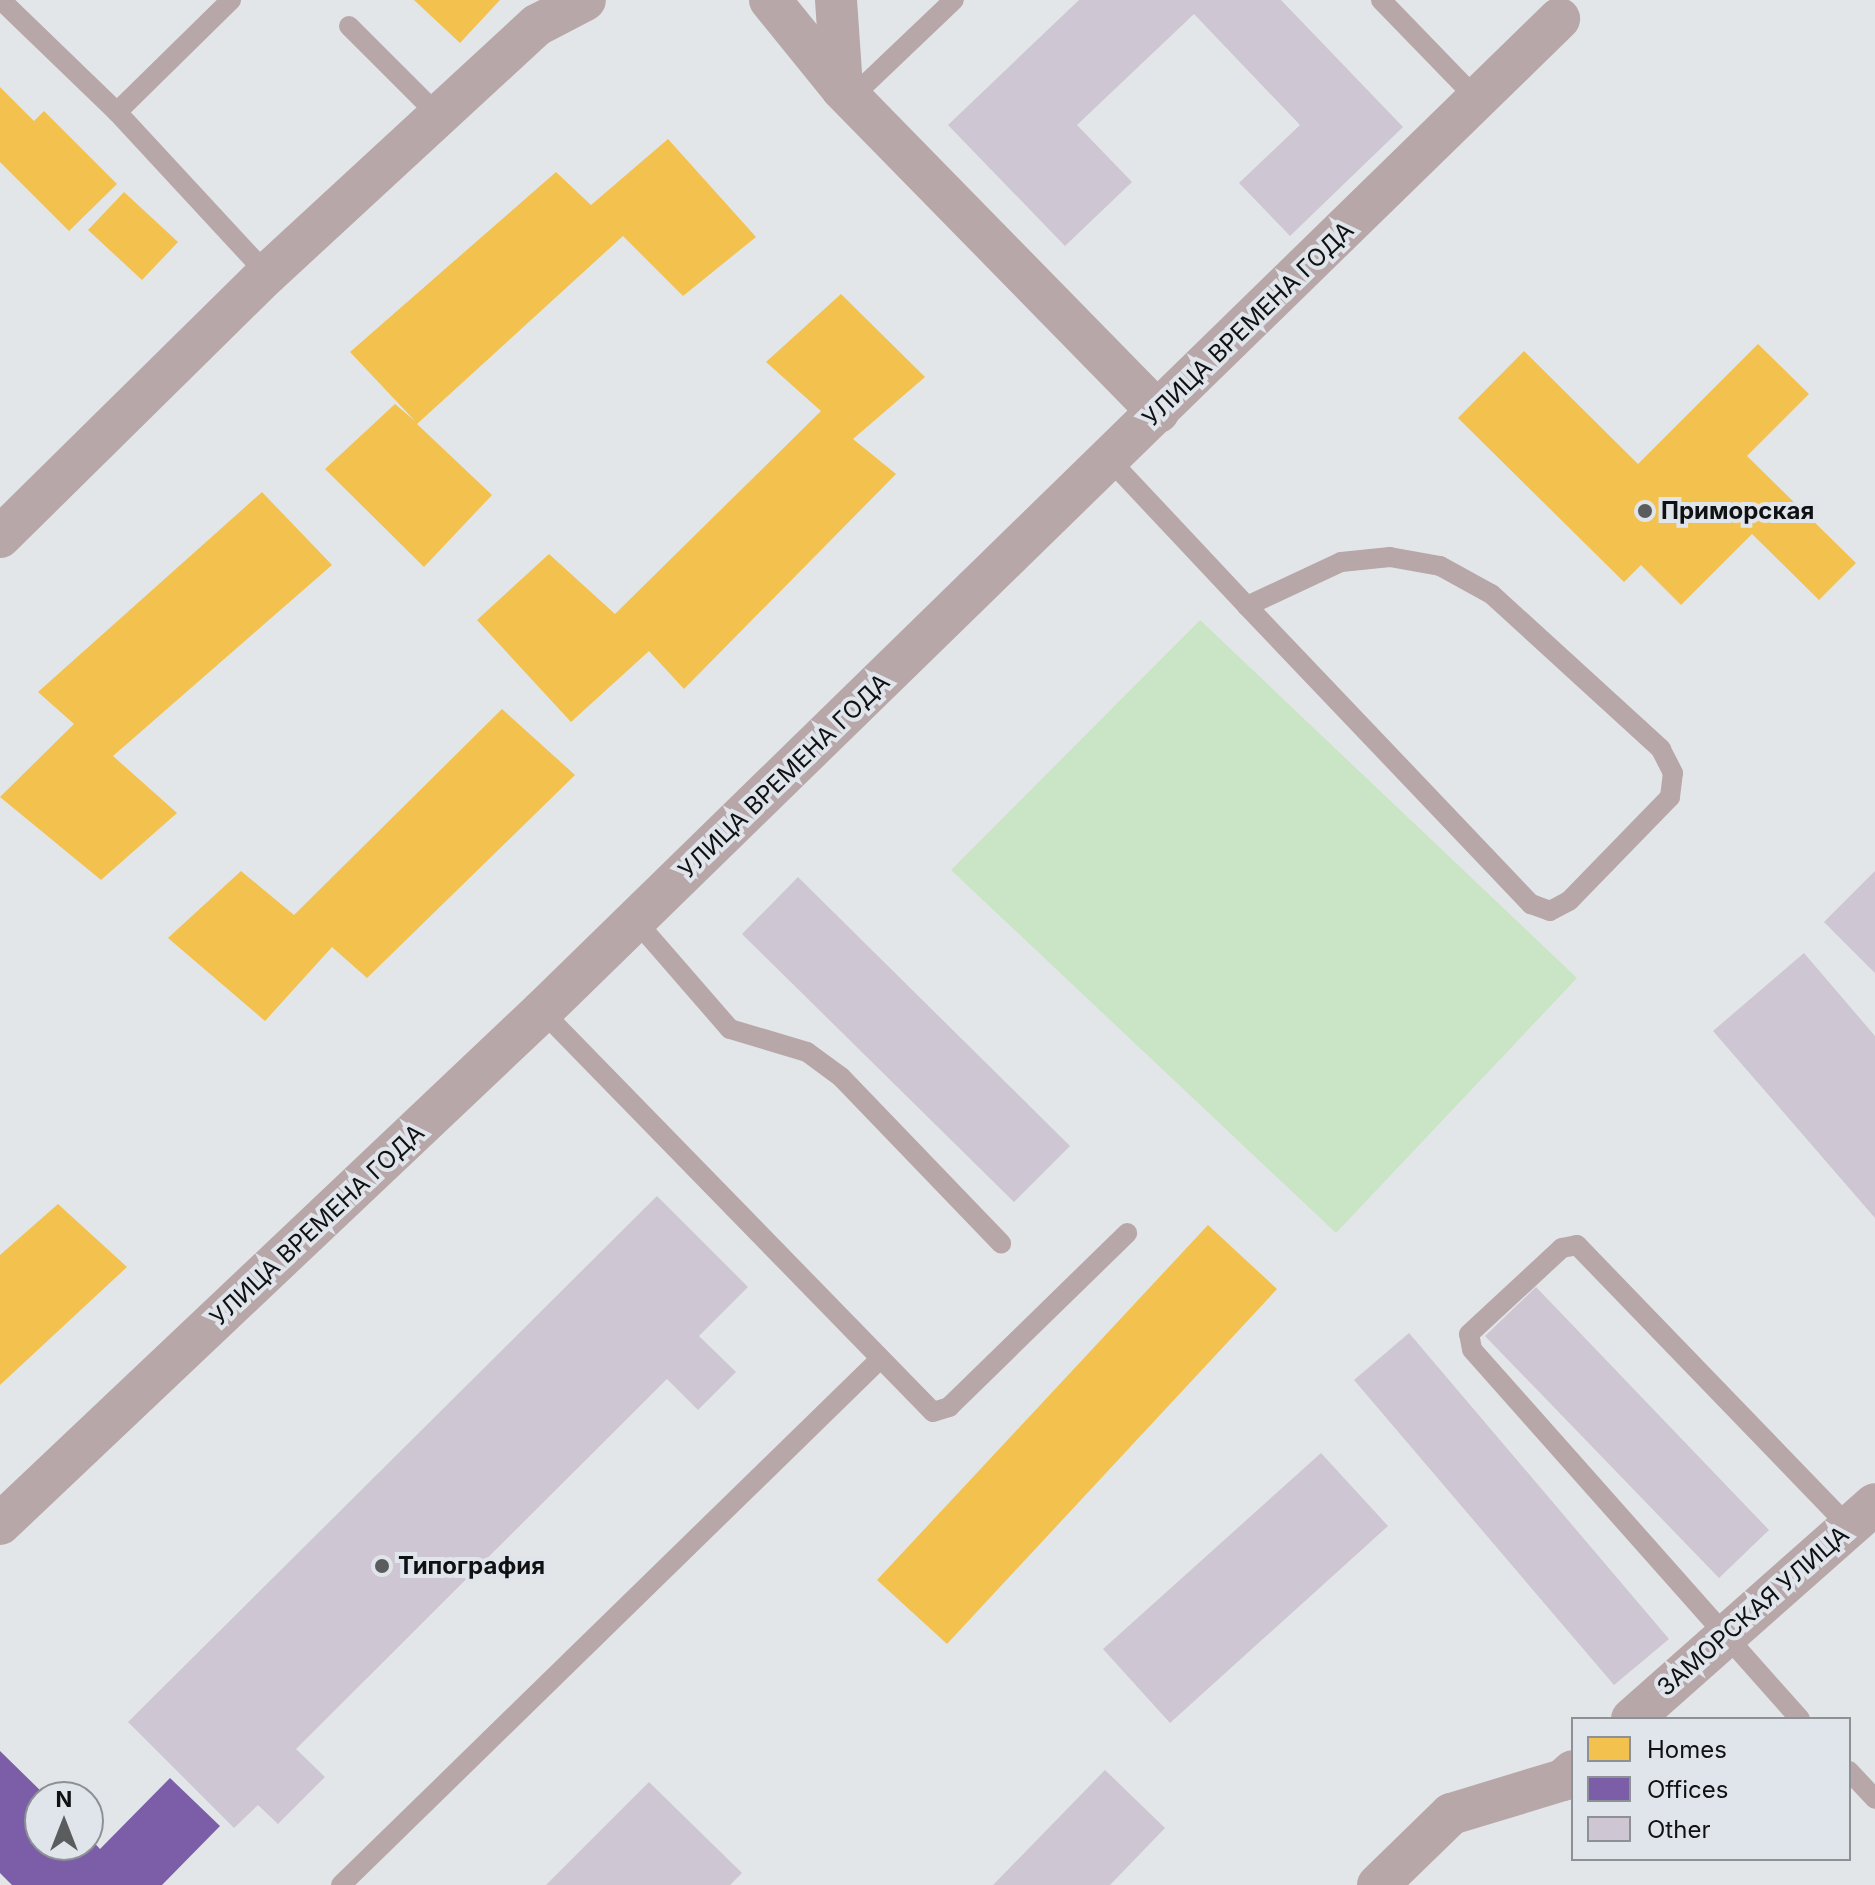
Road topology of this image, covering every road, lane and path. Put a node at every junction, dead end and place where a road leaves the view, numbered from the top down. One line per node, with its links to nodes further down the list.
1 (1, 0): 12 (lane)
2 (231, 0): 12 (lane)
3 (585, 0): 13 (street)
4 (770, 0): 10 (street)
5 (836, 0): 10 (street)
6 (954, 0): 10 (lane)
7 (1381, 0): 11 (lane)
8 (1559, 19): 11 (street, УЛИЦА ВРЕМЕНА ГОДА)
9 (349, 26): 13 (lane)
10 (847, 94): 15 (street)
11 (1477, 99): 15 (street, УЛИЦА ВРЕМЕНА ГОДА)
12 (117, 112): 14 (lane)
13 (439, 116): 14 (street)
14 (267, 274): 17 (street)
15 (1158, 412): 16 (street, УЛИЦА ВРЕМЕНА ГОДА)
16 (1109, 459): 18 (lane); 19 (street, УЛИЦА ВРЕМЕНА ГОДА)
17 (0, 537)
18 (1247, 606): 18 (lane)
19 (636, 921): 20 (street, УЛИЦА ВРЕМЕНА ГОДА); 22 (lane)
20 (542, 1011): 23 (lane); 25 (street, УЛИЦА ВРЕМЕНА ГОДА)
21 (1127, 1233): 23 (lane)
22 (1001, 1243)
23 (880, 1359): 32 (lane)
24 (1862, 1515): 26 (street, ЗАМОРСКАЯ УЛИЦА); 26 (lane)
25 (0, 1524)
26 (1724, 1637): 27 (street, ЗАМОРСКАЯ УЛИЦА); 28 (lane)
27 (1634, 1717)
28 (1798, 1717)
29 (1571, 1773): 33 (street)
30 (1851, 1773): 31 (lane)
31 (1875, 1799)
32 (341, 1885)
33 (1378, 1885)

